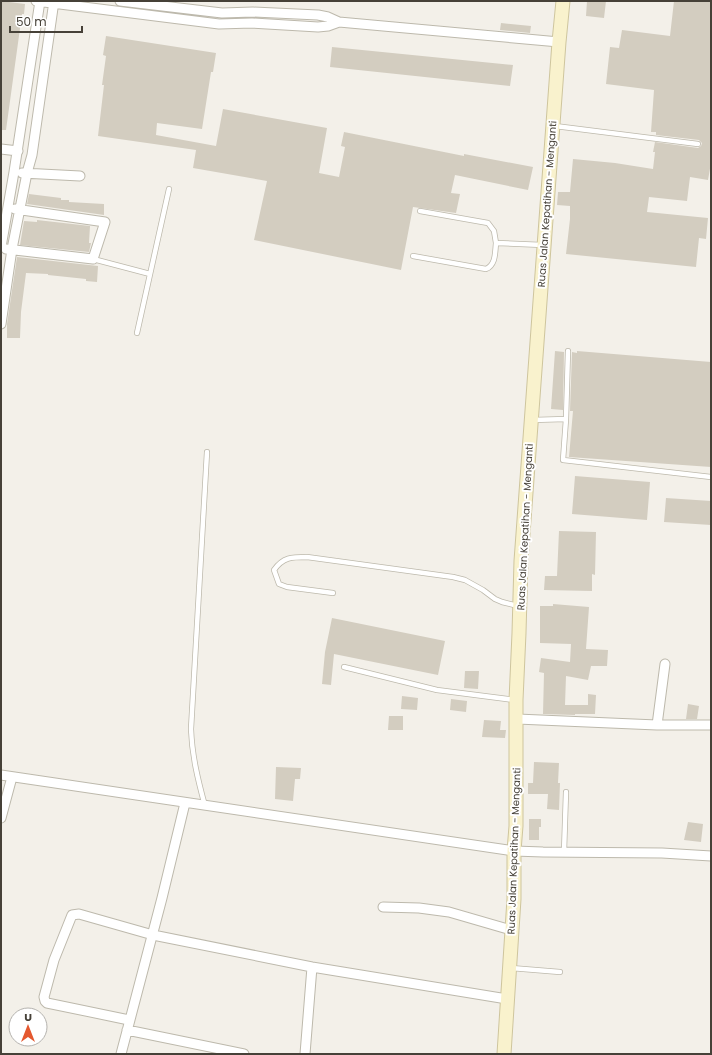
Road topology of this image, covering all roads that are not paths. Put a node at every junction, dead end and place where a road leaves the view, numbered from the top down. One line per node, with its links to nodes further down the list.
1 (36, 1): 2 (street)
2 (40, 1): 5 (street); 11 (street)
3 (120, 1): 7 (street)
4 (563, 1): 10 (main road, Ruas Jalan Kepatihan - Menganti)
5 (54, 2): 6 (street); 12 (street)
6 (104, 6): 9 (street)
7 (236, 13): 8 (street); 9 (street)
8 (339, 22): 9 (street); 10 (street)
9 (237, 23)
10 (559, 42): 13 (main road, Ruas Jalan Kepatihan - Menganti)
11 (26, 94): 12 (street); 16 (street)
12 (40, 96): 18 (street)
13 (553, 126): 14 (lane); 27 (main road, Ruas Jalan Kepatihan - Menganti)
14 (698, 144)
15 (1, 149): 16 (street)
16 (18, 151): 17 (street)
17 (14, 172): 18 (street); 21 (street)
18 (27, 173): 19 (street); 23 (street)
19 (80, 176)
20 (169, 189): 31 (lane)
21 (5, 196): 22 (street)
22 (8, 208): 23 (street); 25 (street)
23 (20, 209): 28 (street); 30 (street)
24 (420, 211): 26 (lane)
25 (1, 243): 28 (street)
26 (496, 243): 27 (lane); 29 (lane)
27 (544, 245): 36 (main road, Ruas Jalan Kepatihan - Menganti)
28 (12, 249): 30 (street); 32 (street)
29 (413, 256)
30 (93, 259): 31 (lane)
31 (150, 274): 33 (lane)
32 (1, 319)
33 (137, 333)
34 (568, 352): 35 (lane)
35 (566, 419): 36 (lane); 38 (lane)
36 (532, 420): 40 (main road, Ruas Jalan Kepatihan - Menganti)
37 (207, 452): 51 (lane)
38 (711, 477)
39 (333, 593): 40 (lane)
40 (520, 606): 43 (main road, Ruas Jalan Kepatihan - Menganti)
41 (665, 664): 45 (street)
42 (344, 667): 43 (lane)
43 (516, 700): 44 (main road, Ruas Jalan Kepatihan - Menganti)
44 (517, 719): 45 (street); 53 (main road, Ruas Jalan Kepatihan - Menganti)
45 (657, 725): 46 (street)
46 (711, 725)
47 (1, 775): 48 (street)
48 (12, 777): 50 (street); 52 (street)
49 (566, 792): 54 (lane)
50 (185, 803): 51 (street); 58 (street)
51 (205, 806): 53 (street)
52 (1, 818)
53 (514, 851): 54 (street); 57 (main road, Ruas Jalan Kepatihan - Menganti)
54 (564, 852): 55 (street)
55 (711, 856)
56 (383, 907): 57 (street)
57 (512, 930): 60 (main road, Ruas Jalan Kepatihan - Menganti)
58 (153, 935): 59 (street); 63 (street); 63 (street)
59 (312, 967): 62 (street); 67 (street)
60 (510, 968): 61 (lane); 62 (main road, Ruas Jalan Kepatihan - Menganti)
61 (560, 972)
62 (507, 999): 68 (main road, Ruas Jalan Kepatihan - Menganti)
63 (129, 1020): 64 (street)
64 (127, 1030): 65 (street); 66 (street)
65 (121, 1054)
66 (244, 1054)
67 (305, 1054)
68 (504, 1054)

